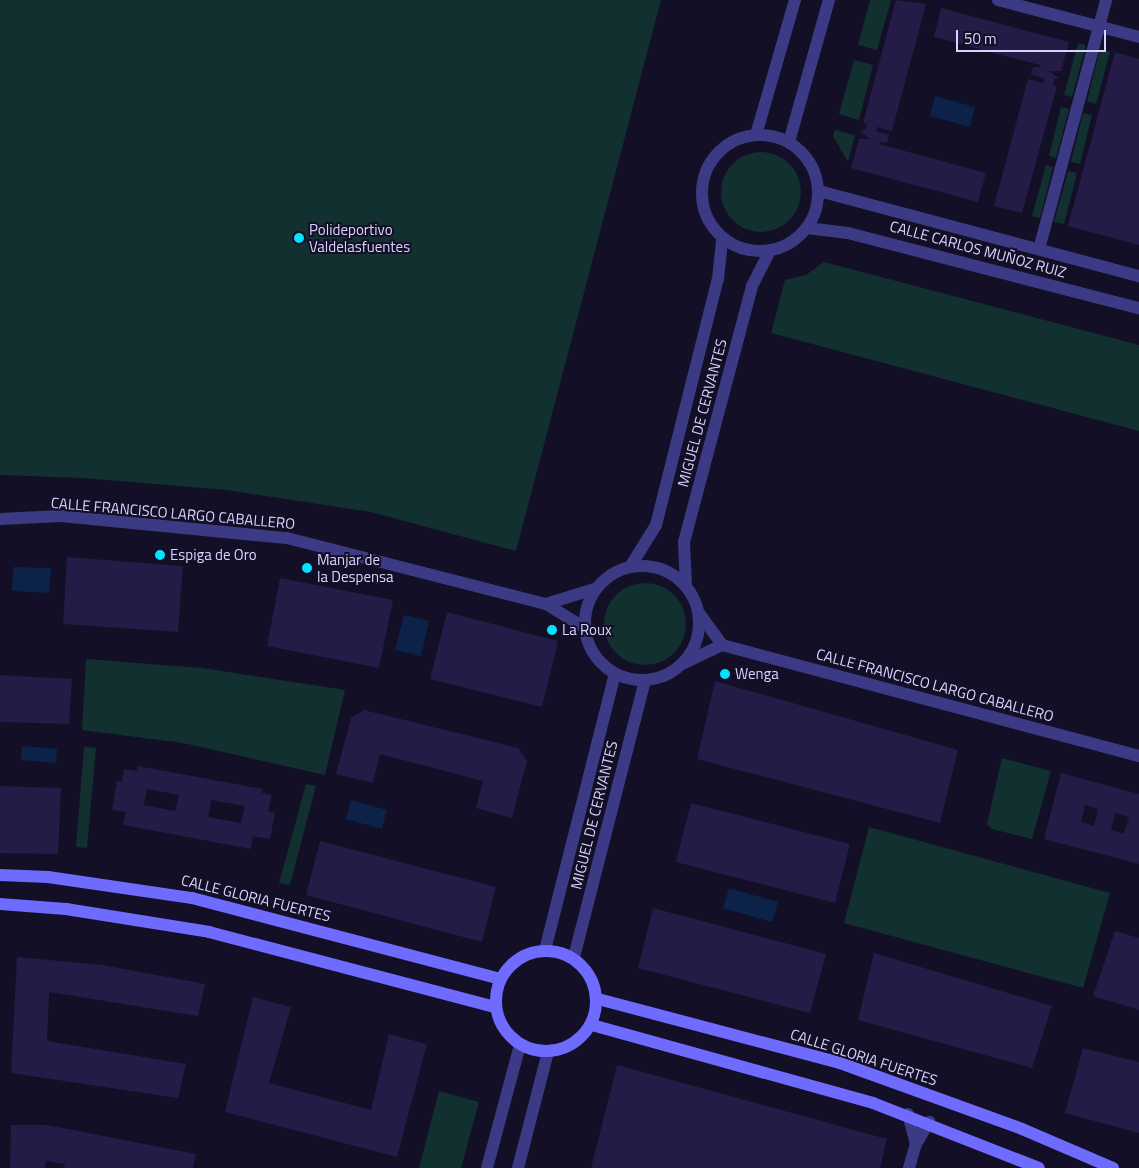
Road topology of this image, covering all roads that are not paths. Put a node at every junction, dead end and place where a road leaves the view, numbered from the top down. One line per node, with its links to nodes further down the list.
1 (795, 0): 7 (street)
2 (829, 0): 8 (street)
3 (998, 0): 5 (street)
4 (1106, 0): 5 (street)
5 (1098, 27): 6 (street); 12 (street)
6 (1139, 37)
7 (756, 134): 8 (street); 11 (street)
8 (789, 142): 9 (street)
9 (819, 191): 10 (street); 12 (street, CALLE CARLOS MUÑOZ RUIZ)
10 (807, 228): 13 (street); 15 (street, CALLE CARLOS MUÑOZ RUIZ)
11 (722, 241): 13 (street); 17 (street, MIGUEL DE CERVANTES)
12 (1039, 249): 14 (street, CALLE CARLOS MUÑOZ RUIZ)
13 (769, 252): 18 (street, MIGUEL DE CERVANTES)
14 (1139, 276)
15 (1139, 308)
16 (0, 519): 20 (street, CALLE FRANCISCO LARGO CABALLERO)
17 (630, 567): 18 (street); 19 (street)
18 (686, 585): 21 (street)
19 (597, 588): 20 (street); 22 (street)
20 (546, 604): 22 (street, CALLE FRANCISCO LARGO CABALLERO)
21 (699, 613): 23 (street); 24 (street)
22 (585, 628): 25 (street)
23 (722, 645): 24 (street); 27 (street, CALLE FRANCISCO LARGO CABALLERO)
24 (684, 663): 26 (street)
25 (615, 674): 26 (street); 30 (street, MIGUEL DE CERVANTES)
26 (645, 680): 31 (street, MIGUEL DE CERVANTES)
27 (1139, 756)
28 (0, 875): 32 (main road, CALLE GLORIA FUERTES)
29 (0, 904): 34 (main road)
30 (545, 950): 31 (main road); 32 (main road)
31 (574, 958): 33 (main road)
32 (500, 979): 34 (main road)
33 (598, 999): 35 (main road); 45 (main road, CALLE GLORIA FUERTES)
34 (495, 1007): 36 (main road)
35 (592, 1026): 37 (main road); 38 (main road)
36 (520, 1045): 37 (main road); 41 (street)
37 (548, 1052): 42 (street)
38 (908, 1114): 39 (main road); 40 (street)
39 (929, 1122): 40 (street); 44 (main road)
40 (916, 1144): 43 (street)
41 (487, 1168)
42 (518, 1168)
43 (909, 1168)
44 (1039, 1168)
45 (1113, 1168)

